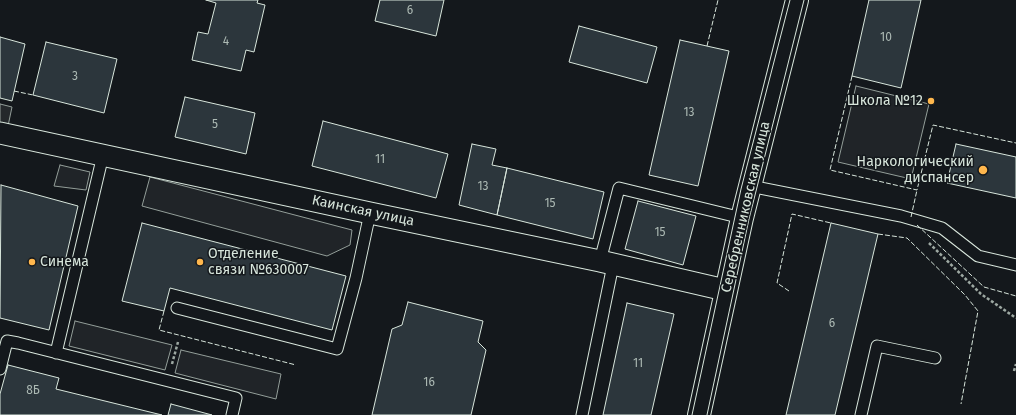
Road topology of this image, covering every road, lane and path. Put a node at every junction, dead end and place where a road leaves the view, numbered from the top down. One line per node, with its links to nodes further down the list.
1 (797, 0): 4 (street, Серебренниковская улица)
2 (1, 137): 3 (street, Каинская улица)
3 (103, 155): 5 (street, Каинская улица); 14 (lane)
4 (750, 186): 6 (lane); 7 (street, Серебренниковская улица)
5 (370, 213): 8 (street, Каинская улица); 11 (lane)
6 (901, 216): 9 (lane); 12 (path)
7 (742, 218): 8 (lane); 10 (street, Серебренниковская улица)
8 (607, 263): 10 (street, Каинская улица); 21 (lane)
9 (1016, 265)
10 (726, 290): 22 (street, Серебренниковская улица)
11 (177, 308)
12 (1016, 318)
13 (178, 342): 18 (path)
14 (56, 353): 17 (lane); 20 (lane)
15 (936, 358): 23 (lane)
16 (1016, 364): 19 (path)
17 (0, 368)
18 (171, 370)
19 (1014, 371)
20 (232, 415)
21 (582, 415)
22 (699, 415)
23 (862, 415)

